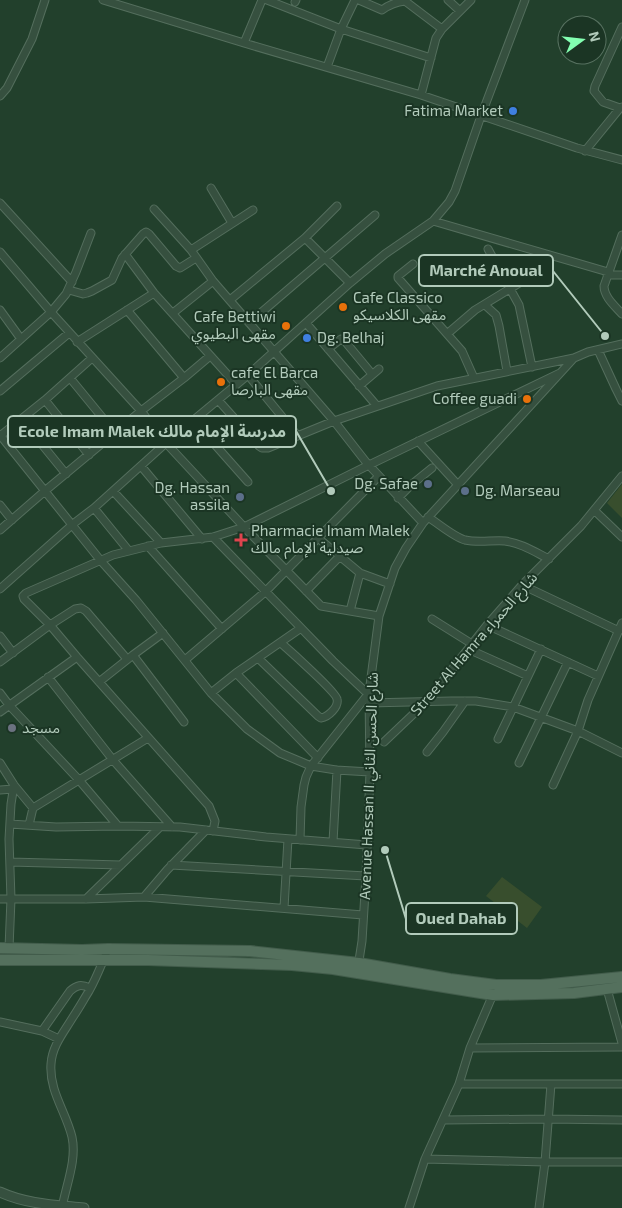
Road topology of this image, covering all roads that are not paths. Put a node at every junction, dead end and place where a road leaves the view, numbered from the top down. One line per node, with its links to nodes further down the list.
1 (45, 0): 18 (street)
2 (104, 0): 14 (street)
3 (262, 0): 14 (street)
4 (267, 0): 12 (street)
5 (355, 0): 12 (street)
6 (359, 0): 13 (street)
7 (448, 0): 10 (street)
8 (471, 0): 10 (street)
9 (525, 0): 20 (street)
10 (460, 11): 13 (street)
11 (622, 27): 19 (street)
12 (341, 29): 15 (street); 16 (street)
13 (442, 29): 15 (street)
14 (244, 43): 16 (street)
15 (431, 58): 17 (street)
16 (327, 68): 17 (street)
17 (421, 95): 20 (street)
18 (0, 96)
19 (621, 107): 21 (street)
20 (481, 116): 21 (street); 29 (street)
21 (585, 151): 22 (street)
22 (622, 160)
23 (211, 188): 30 (street)
24 (0, 203): 45 (street)
25 (337, 206): 33 (street)
26 (154, 210): 35 (street)
27 (253, 210): 30 (street)
28 (375, 215): 39 (street)
29 (433, 221): 38 (street); 46 (street)
30 (232, 223): 35 (street)
31 (91, 233): 45 (street)
32 (622, 235): 42 (street)
33 (305, 238): 39 (street); 50 (street)
34 (488, 249): 47 (street)
35 (191, 250): 40 (street)
36 (0, 252): 54 (street)
37 (125, 254): 40 (street); 48 (street); 49 (street)
38 (545, 254): 42 (street); 47 (street)
39 (325, 257): 46 (street); 58 (street)
40 (196, 258): 44 (street)
41 (413, 264): 60 (street)
42 (608, 273): 43 (street); 56 (street)
43 (622, 276)
44 (213, 281): 50 (street); 55 (street)
45 (72, 282): 48 (street)
46 (350, 283): 57 (street)
47 (509, 289): 51 (street); 71 (street)
48 (69, 290): 54 (street)
49 (154, 293): 53 (street); 55 (street)
50 (230, 300): 58 (street)
51 (485, 305): 60 (street); 73 (street)
52 (0, 310): 61 (street)
53 (127, 310): 62 (street); 78 (street)
54 (50, 312): 59 (street); 61 (street)
55 (173, 313): 67 (street)
56 (622, 314)
57 (306, 323): 64 (street); 66 (street)
58 (249, 324): 66 (street)
59 (69, 333): 62 (street); 82 (street)
60 (447, 334): 79 (street)
61 (20, 339): 68 (street)
62 (77, 342): 69 (street)
63 (622, 344): 65 (street, Avenue Hassan II شارع الحسن الثاني)
64 (328, 349): 75 (street); 81 (street)
65 (598, 350): 70 (street, Avenue Hassan II شارع الحسن الثاني); 85 (street)
66 (274, 351): 76 (street); 90 (street)
67 (210, 356): 78 (street); 80 (street)
68 (0, 358)
69 (92, 358): 77 (street); 87 (street)
70 (574, 358): 71 (street); 74 (street, Avenue Hassan II شارع الحسن الثاني)
71 (532, 367): 73 (street)
72 (379, 368): 75 (street)
73 (507, 372): 79 (street)
74 (560, 373): 94 (street); 104 (street, Avenue Hassan II شارع الحسن الثاني)
75 (372, 374): 81 (street)
76 (248, 375): 80 (street); 92 (street)
77 (70, 378): 83 (street); 91 (street)
78 (184, 378): 87 (street)
79 (474, 378): 86 (street)
80 (236, 384): 84 (street)
81 (359, 386): 86 (street)
82 (0, 391)
83 (46, 400): 88 (street); 96 (street)
84 (218, 400): 89 (street); 92 (street)
85 (622, 401)
86 (377, 406): 90 (street)
87 (141, 412): 91 (street); 95 (street)
88 (22, 420): 93 (street); 100 (street)
89 (194, 421): 95 (street); 103 (street)
90 (334, 421): 92 (street); 97 (street)
91 (115, 433): 96 (street)
92 (297, 435)
93 (0, 436): 105 (street)
94 (418, 441): 97 (street); 104 (street)
95 (166, 443): 98 (street); 115 (street)
96 (89, 455): 100 (street)
97 (369, 465): 101 (street); 115 (street)
98 (141, 466): 106 (street); 119 (street)
99 (432, 468): 107 (street)
100 (66, 474): 105 (street)
101 (379, 476): 107 (street); 120 (street)
102 (622, 476): 110 (street, Street Al Hamra شارع الحمراء)
103 (248, 482)
104 (458, 485): 111 (street, Avenue Hassan II شارع الحسن الثاني)
105 (46, 490): 112 (street); 114 (street)
106 (113, 490): 109 (street); 121 (street)
107 (398, 498): 113 (street)
108 (0, 505): 112 (street)
109 (94, 508): 114 (street); 123 (street)
110 (594, 510): 118 (street); 125 (street, Street Al Hamra شارع الحمراء)
111 (428, 517): 113 (street, Avenue Hassan II شارع الحسن الثاني); 125 (street)
112 (12, 520): 116 (street)
113 (423, 523): 129 (street, Avenue Hassan II شارع الحسن الثاني)
114 (73, 524): 126 (street); 131 (street)
115 (244, 527): 117 (street); 127 (street)
116 (0, 530)
117 (214, 537): 119 (street); 133 (street)
118 (622, 537)
119 (202, 538): 121 (street)
120 (318, 538): 124 (street); 127 (street)
121 (161, 543): 122 (street)
122 (148, 546): 123 (street); 141 (street)
123 (130, 551): 126 (street)
124 (340, 556): 128 (street); 132 (street)
125 (549, 559): 130 (street, Street Al Hamra شارع الحمراء)
126 (101, 561): 139 (street); 143 (street)
127 (286, 571): 132 (street); 133 (street)
128 (360, 573): 129 (street); 134 (street)
129 (390, 584): 135 (street, Avenue Hassan II شارع الحسن الثاني)
130 (522, 585): 138 (street, Street Al Hamra شارع الحمراء); 142 (street)
131 (0, 589)
132 (306, 591): 134 (street)
133 (265, 592): 140 (street); 141 (street)
134 (350, 611): 135 (street)
135 (379, 616): 163 (street, Avenue Hassan II شارع الحسن الثاني)
136 (432, 619): 146 (street)
137 (622, 622): 142 (street)
138 (487, 625): 146 (street, Street Al Hamra شارع الحمراء); 147 (street)
139 (50, 626): 148 (street); 150 (street); 152 (street)
140 (301, 628): 145 (street); 163 (street)
141 (222, 629): 153 (street)
142 (619, 631): 158 (street)
143 (162, 633): 149 (street); 153 (street)
144 (0, 636): 148 (street)
145 (281, 643): 151 (street); 151 (street)
146 (470, 647): 157 (street); 165 (street, Street Al Hamra شارع الحمراء)
147 (541, 649): 155 (street); 157 (street)
148 (13, 653): 154 (street)
149 (134, 655): 152 (street); 171 (street)
150 (77, 658): 159 (street); 160 (street)
151 (258, 658): 156 (street)
152 (127, 659): 160 (street)
153 (185, 660): 162 (street)
154 (0, 662)
155 (568, 662): 158 (street); 170 (street)
156 (236, 674): 162 (street); 178 (street)
157 (528, 676): 168 (street)
158 (598, 676): 172 (street)
159 (48, 677): 167 (street); 179 (street)
160 (99, 682): 173 (street)
161 (0, 693): 167 (street)
162 (211, 693): 182 (street)
163 (369, 694): 166 (street, Avenue Hassan II شارع الحسن الثاني); 178 (street)
164 (465, 701): 165 (street); 168 (street); 176 (street)
165 (426, 702): 166 (street); 175 (street, Street Al Hamra شارع الحمراء)
166 (369, 703): 184 (street, Avenue Hassan II شارع الحسن الثاني)
167 (9, 705): 169 (street); 185 (street)
168 (513, 707): 170 (street); 174 (street)
169 (0, 712)
170 (542, 717): 172 (street); 181 (street)
171 (184, 722)
172 (578, 731): 177 (street); 186 (street)
173 (148, 738): 179 (street); 195 (street)
174 (498, 739)
175 (384, 742)
176 (427, 752)
177 (622, 753)
178 (318, 758): 182 (street)
179 (113, 760): 185 (street); 194 (street)
180 (0, 763): 187 (street)
181 (519, 763)
182 (311, 766): 183 (street); 197 (street)
183 (337, 770): 184 (street); 198 (street)
184 (370, 772): 199 (street, Avenue Hassan II شارع الحسن الثاني)
185 (79, 780): 189 (street); 192 (street)
186 (553, 785)
187 (14, 787): 188 (street); 189 (street); 190 (street)
188 (0, 790)
189 (33, 808): 191 (street)
190 (10, 824): 191 (street); 200 (street)
191 (29, 825): 192 (street)
192 (118, 826): 193 (street)
193 (160, 827): 194 (street); 201 (street)
194 (172, 827): 195 (street)
195 (209, 831): 196 (street); 202 (street)
196 (288, 839): 197 (street); 203 (street)
197 (300, 840): 198 (street)
198 (333, 842): 199 (street)
199 (367, 845): 204 (street, Avenue Hassan II شارع الحسن الثاني)
200 (10, 862): 201 (street); 207 (street)
201 (121, 865): 208 (street)
202 (171, 865): 203 (street); 205 (street)
203 (287, 872): 204 (street); 209 (street)
204 (366, 876): 210 (street, Avenue Hassan II شارع الحسن الثاني)
205 (144, 896): 208 (street); 209 (street)
206 (0, 899): 207 (street)
207 (11, 899): 208 (street); 211 (street)
208 (86, 899)
209 (284, 908): 210 (street)
210 (363, 915): 215 (street, Avenue Hassan II شارع الحسن الثاني)
211 (4, 948): 212 (main road)
212 (108, 949): 214 (street); 215 (main road)
213 (0, 960): 214 (main road)
214 (104, 960): 216 (main road); 219 (street)
215 (360, 963): 216 (street, Avenue Hassan II شارع الحسن الثاني); 221 (main road)
216 (357, 974): 221 (main road)
217 (622, 977): 221 (main road)
218 (622, 987): 220 (main road)
219 (90, 988): 223 (street); 224 (street)
220 (606, 989): 221 (main road); 225 (street)
221 (495, 990): 226 (street)
222 (0, 1022): 223 (street)
223 (42, 1031): 224 (street)
224 (59, 1039): 237 (street)
225 (622, 1045): 226 (street)
226 (470, 1048): 227 (street)
227 (459, 1084): 228 (street); 231 (street)
228 (551, 1084): 229 (street); 230 (street)
229 (622, 1084)
230 (549, 1119): 231 (street); 232 (street); 234 (street)
231 (444, 1120): 233 (street)
232 (622, 1120)
233 (425, 1159): 234 (street); 239 (street)
234 (545, 1162): 235 (street); 240 (street)
235 (622, 1162)
236 (0, 1192): 237 (street)
237 (62, 1207): 238 (street)
238 (84, 1208)
239 (409, 1208)
240 (539, 1208)

